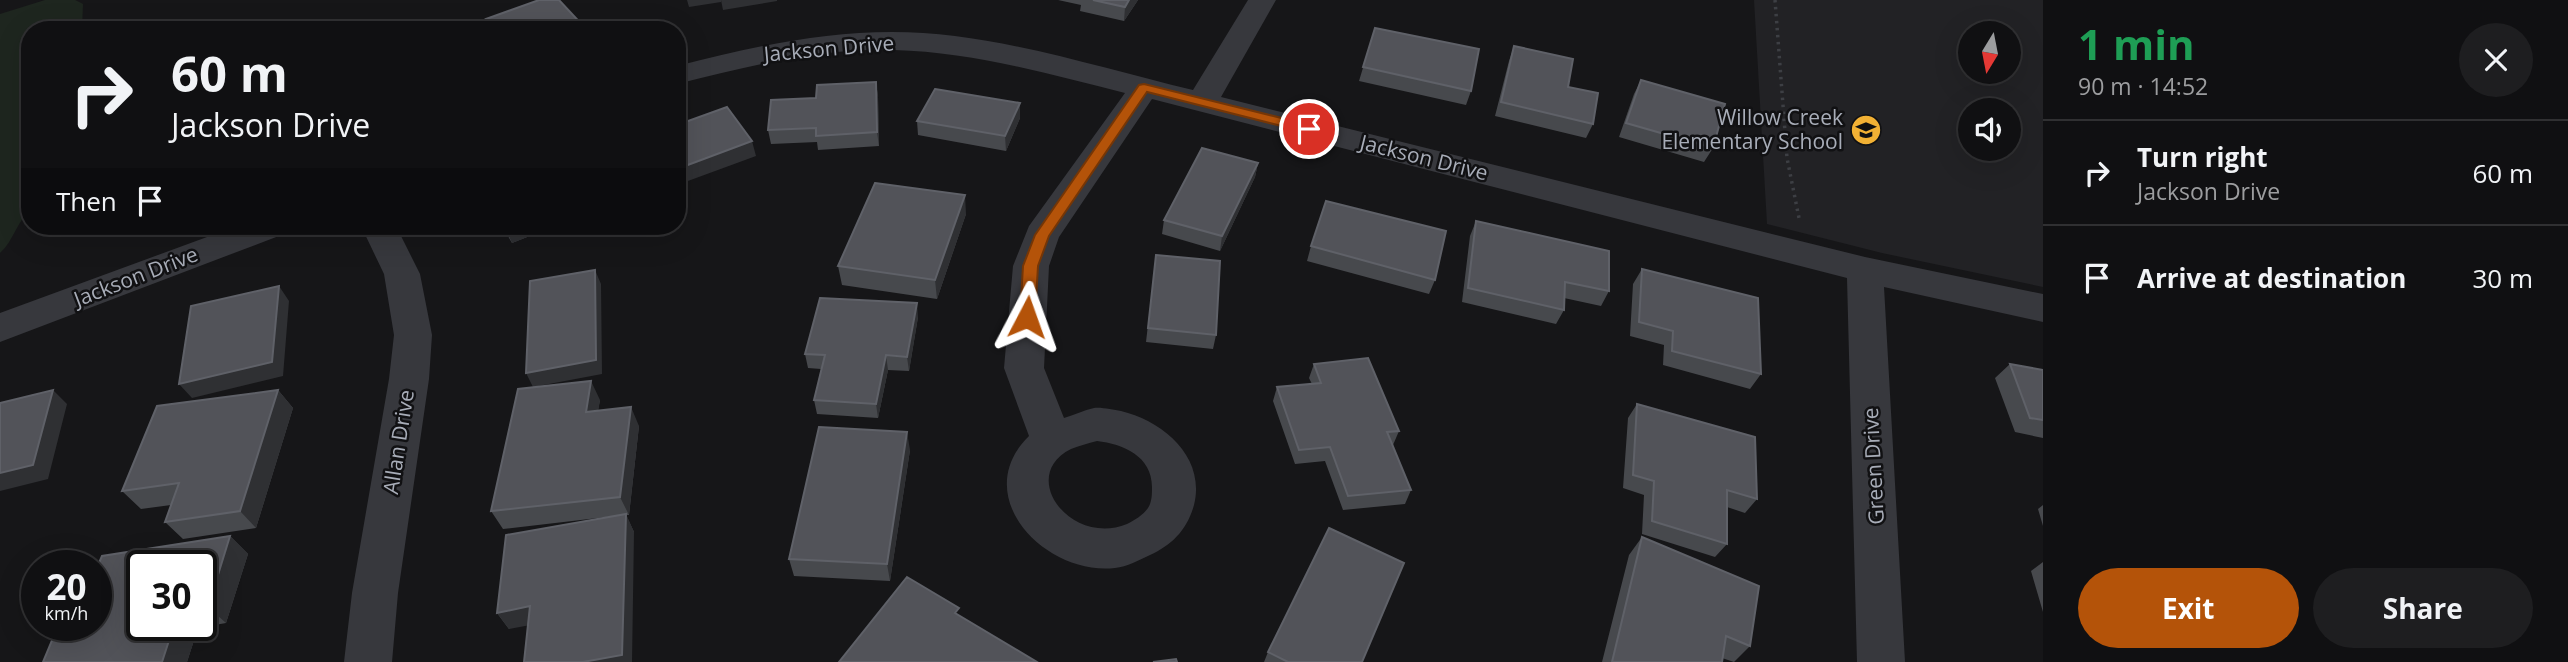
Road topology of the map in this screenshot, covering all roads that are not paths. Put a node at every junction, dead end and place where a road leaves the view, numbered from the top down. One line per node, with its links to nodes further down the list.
1 (1262, 0): 4 (street)
2 (686, 73): 3 (street, Jackson Drive)
3 (1144, 88): 4 (street, Jackson Drive); 10 (street)
4 (1202, 102): 7 (street, Jackson Drive)
5 (248, 235): 9 (street, Jackson Drive)
6 (383, 235): 11 (street, Allan Drive)
7 (1865, 270): 8 (street, Jackson Drive); 12 (street, Green Drive)
8 (2043, 308)
9 (0, 328)
10 (1051, 438)
11 (368, 662)
12 (1881, 662)

